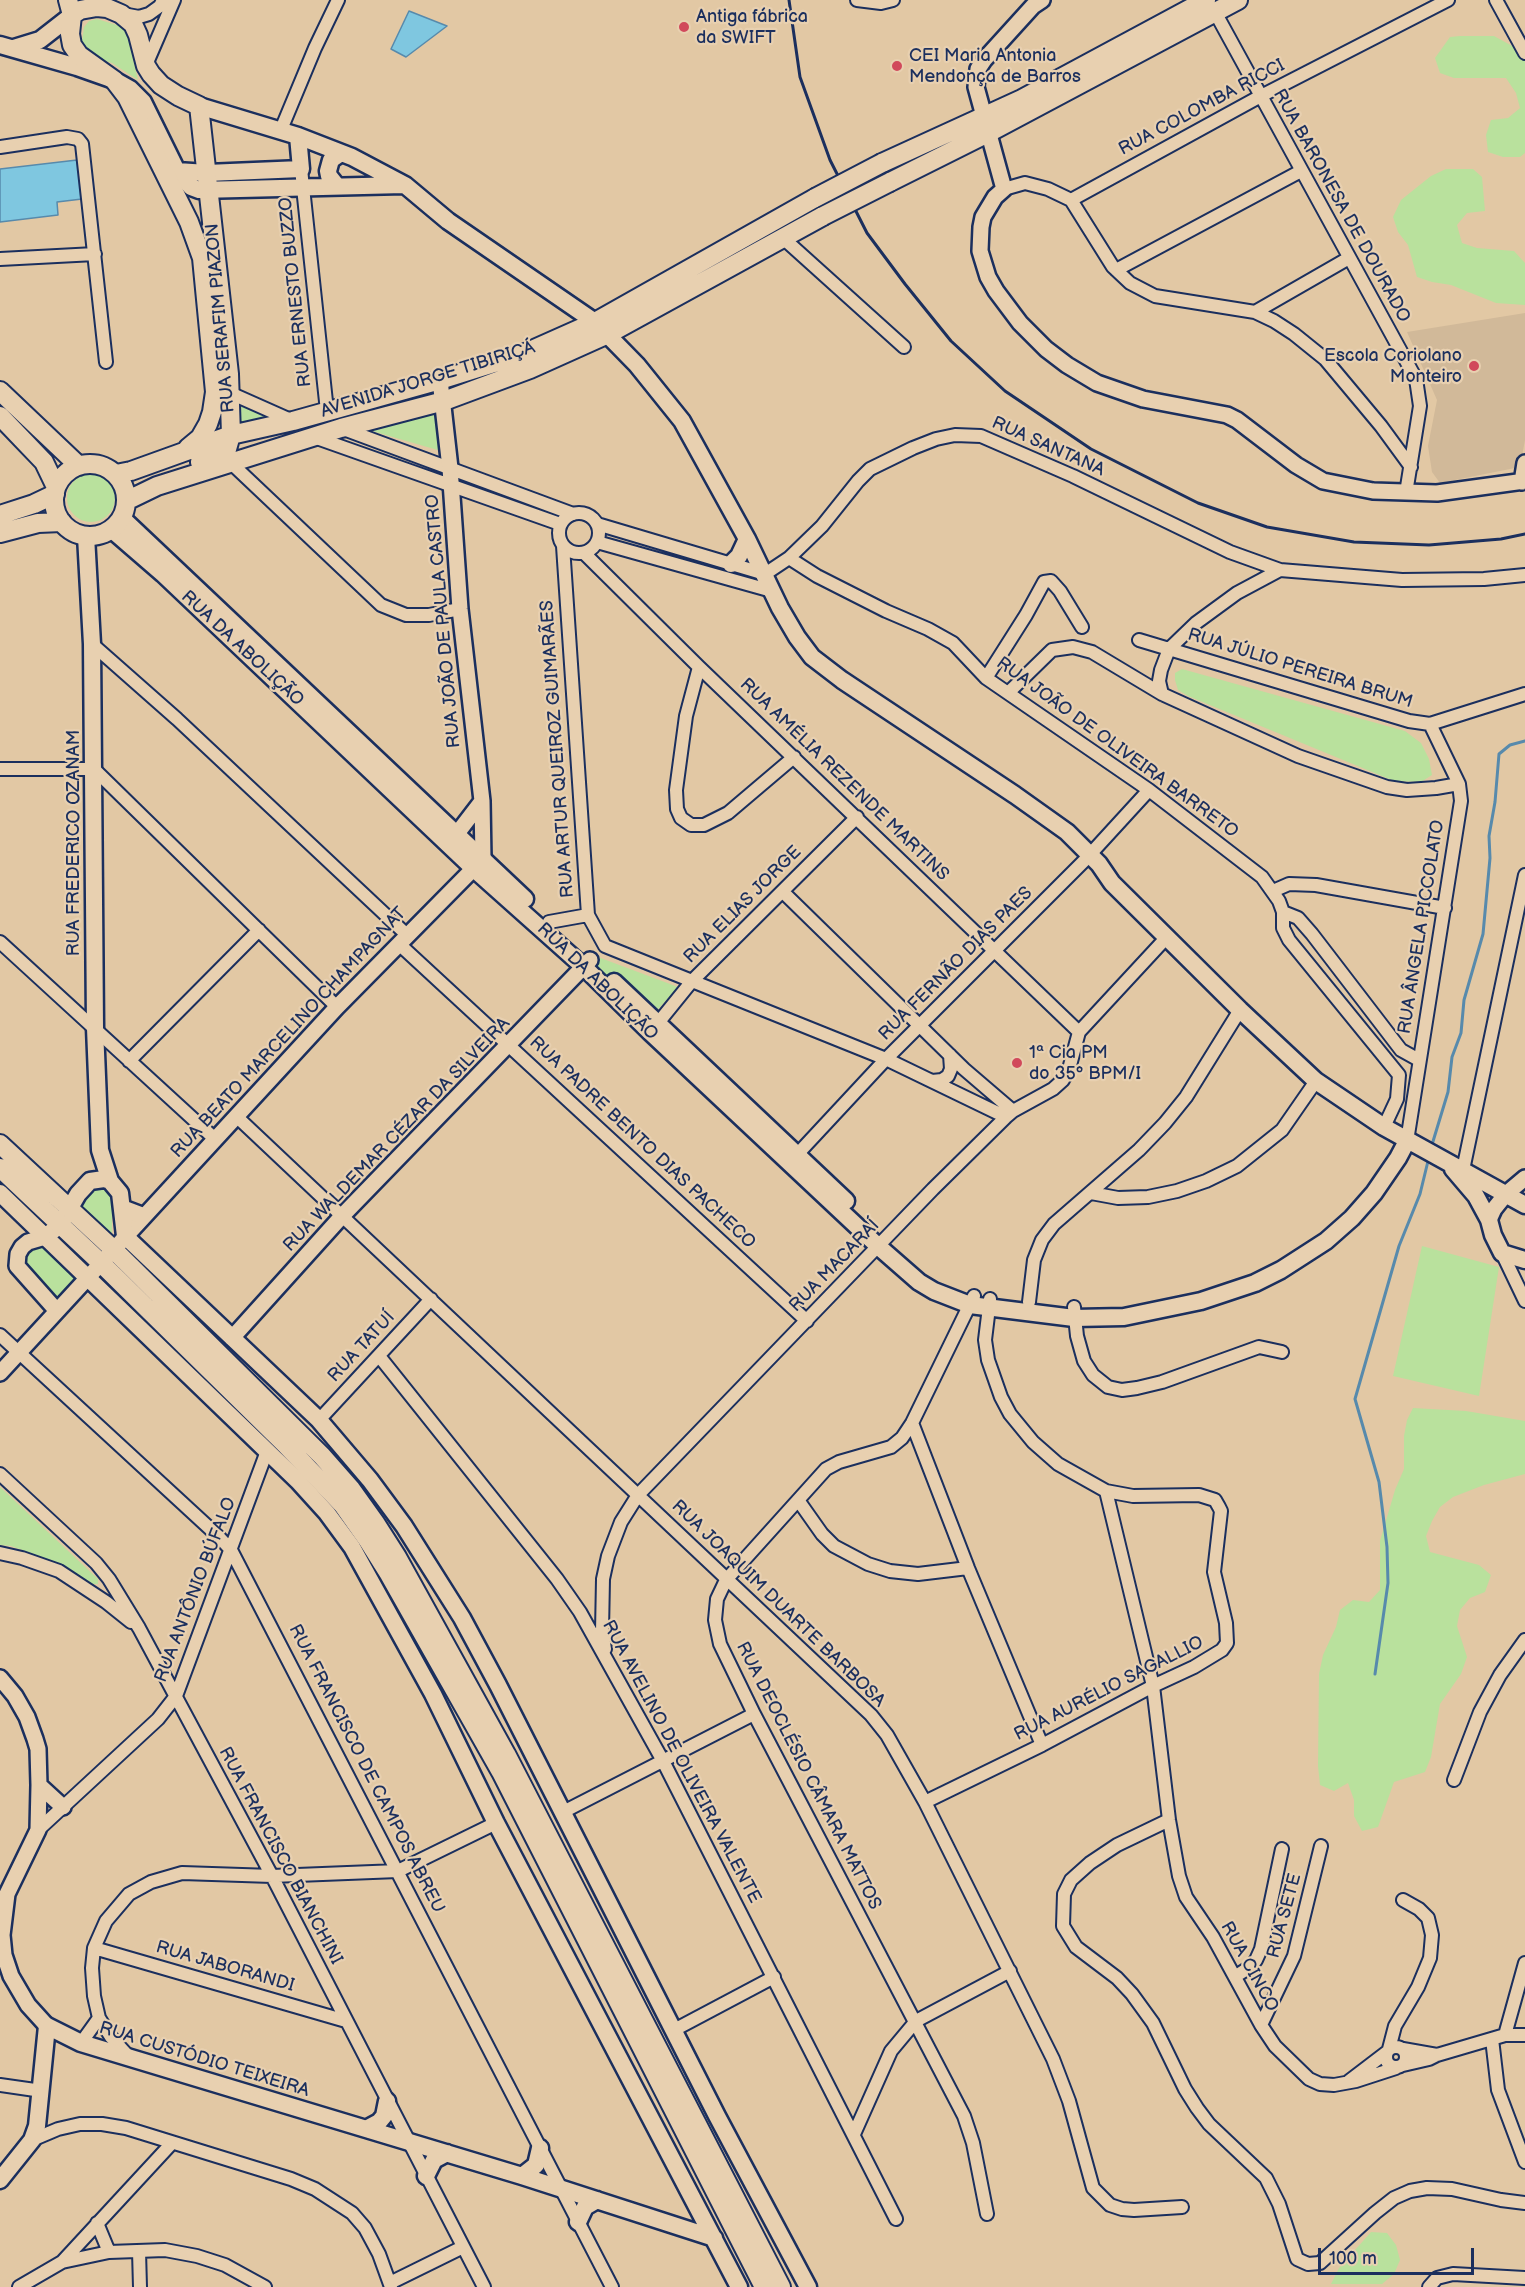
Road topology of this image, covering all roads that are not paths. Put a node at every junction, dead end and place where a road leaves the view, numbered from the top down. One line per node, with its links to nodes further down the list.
1 (163, 0): 13 (street)
2 (174, 0): 16 (street)
3 (338, 0): 21 (street)
4 (857, 0): 5 (street)
5 (893, 0)
6 (1238, 0): 11 (main road)
7 (1448, 0): 18 (street, RUA COLOMBA RICCI)
8 (1496, 0): 15 (street)
9 (1035, 2): 20 (street)
10 (95, 3): 12 (main road); 13 (main road)
11 (1210, 6): 18 (street, RUA BARONESA DE DOURADO); 20 (main road)
12 (70, 7): 14 (main road); 17 (main road)
13 (121, 14): 16 (main road)
14 (7, 46): 17 (main road)
15 (1525, 53)
16 (146, 66): 19 (main road)
17 (114, 80): 27 (main road); 52 (main road)
18 (1259, 97): 26 (street, RUA BARONESA DE DOURADO); 32 (street, RUA COLOMBA RICCI)
19 (199, 106): 21 (main road); 27 (main road, RUA SERAFIM PIAZON)
20 (986, 125): 31 (street); 33 (main road, AVENIDA JORGE TIBIRIÇÁ, bridge); 39 (main road, AVENIDA JORGE TIBIRIÇÁ, bridge)
21 (280, 132): 22 (main road)
22 (298, 136): 24 (main road); 25 (main road)
23 (0, 147): 34 (street)
24 (347, 155): 28 (main road); 29 (main road); 29 (main road)
25 (301, 169): 27 (main road); 30 (street, RUA ERNESTO BUZZO)
26 (1301, 171): 35 (street, RUA BARONESA DE DOURADO); 37 (street)
27 (208, 182): 30 (main road); 44 (main road, RUA SERAFIM PIAZON)
28 (405, 185): 29 (main road); 39 (main road)
29 (343, 186): 30 (main road)
30 (303, 187): 46 (street, RUA ERNESTO BUZZO)
31 (1004, 189): 32 (street); 63 (street)
32 (1071, 200): 37 (street)
33 (783, 238): 39 (main road, AVENIDA JORGE TIBIRIÇÁ); 40 (street)
34 (95, 254): 36 (street); 41 (street)
35 (1349, 258): 38 (street); 56 (street, RUA BARONESA DE DOURADO)
36 (0, 259)
37 (1116, 270): 38 (street)
38 (1254, 312): 56 (street)
39 (601, 328): 42 (main road, AVENIDA JORGE TIBIRIÇÁ); 45 (main road, AVENIDA JORGE TIBIRIÇÁ); 72 (main road)
40 (904, 347)
41 (106, 362)
42 (440, 380): 45 (street, RUA JOÃO DE PAULA CASTRO); 46 (main road, AVENIDA JORGE TIBIRIÇÁ)
43 (0, 391): 55 (main road)
44 (230, 393): 48 (street); 50 (main road, RUA SERAFIM PIAZON)
45 (444, 401): 49 (main road, AVENIDA JORGE TIBIRIÇÁ); 57 (street, RUA JOÃO DE PAULA CASTRO)
46 (327, 411): 48 (main road, AVENIDA JORGE TIBIRIÇÁ)
47 (0, 416): 62 (main road)
48 (293, 421): 50 (main road, AVENIDA JORGE TIBIRIÇÁ)
49 (341, 428): 51 (main road, AVENIDA JORGE TIBIRIÇÁ); 57 (street)
50 (231, 435): 52 (main road, AVENIDA JORGE TIBIRIÇÁ); 61 (main road, RUA SERAFIM PIAZON)
51 (314, 437): 53 (main road, AVENIDA JORGE TIBIRIÇÁ); 60 (street)
52 (181, 453): 58 (main road, AVENIDA JORGE TIBIRIÇÁ)
53 (231, 463): 61 (main road, AVENIDA JORGE TIBIRIÇÁ); 82 (street)
54 (1525, 463): 59 (street)
55 (78, 466): 58 (main road); 62 (main road)
56 (1411, 467): 63 (street, RUA BARONESA DE DOURADO)
57 (450, 468): 60 (street, RUA JOÃO DE PAULA CASTRO); 64 (street)
58 (116, 474): 66 (main road)
59 (1523, 482): 63 (street)
60 (451, 484): 68 (street); 82 (street, RUA JOÃO DE PAULA CASTRO)
61 (157, 486): 66 (main road, AVENIDA JORGE TIBIRIÇÁ)
62 (56, 491): 65 (main road); 67 (main road)
63 (1406, 493)
64 (573, 514): 68 (street); 69 (street)
65 (0, 515)
66 (120, 516): 71 (main road); 100 (main road, RUA DA ABOLIÇÃO)
67 (62, 522): 70 (main road); 71 (main road)
68 (560, 524): 74 (street)
69 (597, 524): 73 (street); 77 (street)
70 (0, 533)
71 (86, 536): 85 (main road, RUA FREDERICO OZANAM)
72 (747, 539): 77 (main road); 79 (main road)
73 (597, 542): 75 (street); 81 (street)
74 (563, 546): 75 (street); 108 (street, RUA ARTUR QUEIROZ GUIMARÃES)
75 (584, 553): 87 (street, RUA AMÉLIA REZENDE MARTINS)
76 (789, 558): 78 (street, RUA SANTANA); 79 (street, RUA SANTANA); 88 (street, RUA JOÃO DE OLIVEIRA BARRETO)
77 (731, 564): 79 (street)
78 (1280, 570): 80 (street, RUA SANTANA); 86 (street)
79 (765, 574): 81 (main road)
80 (1525, 575)
81 (772, 591): 101 (main road)
82 (460, 609): 98 (street, RUA JOÃO DE PAULA CASTRO)
83 (1082, 627): 88 (street)
84 (1138, 640): 86 (street, RUA JÚLIO PEREIRA BRUM)
85 (92, 644): 95 (main road, RUA FREDERICO OZANAM); 112 (street, RUA PADRE BENTO DIAS PACHECO)
86 (1169, 649): 90 (street, RUA JÚLIO PEREIRA BRUM); 92 (street, RUA JÚLIO PEREIRA BRUM)
87 (699, 667): 93 (street, RUA AMÉLIA REZENDE MARTINS); 93 (street)
88 (986, 678): 89 (street, RUA JOÃO DE OLIVEIRA BARRETO)
89 (1009, 692): 90 (street); 97 (street, RUA JOÃO DE OLIVEIRA BARRETO)
90 (1162, 694): 96 (street)
91 (1525, 694): 92 (street, RUA JÚLIO PEREIRA BRUM)
92 (1430, 724): 96 (street, RUA ÂNGELA PICCOLATO)
93 (794, 757): 99 (street, RUA AMÉLIA REZENDE MARTINS)
94 (0, 769): 95 (street)
95 (94, 770): 110 (street); 121 (main road, RUA FREDERICO OZANAM)
96 (1459, 784): 106 (street, RUA ÂNGELA PICCOLATO)
97 (1149, 790): 101 (street, RUA FERNÃO DIAS PAES); 104 (street, RUA JOÃO DE OLIVEIRA BARRETO)
98 (482, 801): 100 (street); 102 (street, RUA JOÃO DE PAULA CASTRO)
99 (856, 817): 105 (street, RUA ELIAS JORGE); 114 (street, RUA AMÉLIA REZENDE MARTINS)
100 (453, 839): 102 (main road, RUA DA ABOLIÇÃO)
101 (1087, 858): 111 (main road); 114 (street, RUA FERNÃO DIAS PAES)
102 (479, 864): 109 (main road, RUA DA ABOLIÇÃO); 112 (street, RUA BEATO MARCELINO CHAMPAGNAT); 115 (main road, RUA DA ABOLIÇÃO)
103 (1525, 875): 140 (street)
104 (1273, 891): 106 (street); 107 (street, RUA JOÃO DE OLIVEIRA BARRETO)
105 (783, 892): 116 (street, RUA ELIAS JORGE); 120 (street)
106 (1445, 908): 126 (street, RUA ÂNGELA PICCOLATO)
107 (1283, 912): 126 (street); 128 (street, RUA JOÃO DE OLIVEIRA BARRETO)
108 (588, 915): 109 (street); 116 (street, RUA ARTUR QUEIROZ GUIMARÃES)
109 (549, 922): 115 (main road, RUA DA ABOLIÇÃO)
110 (258, 930): 117 (street); 127 (street)
111 (1167, 937): 118 (main road); 122 (street, RUA MACARAÍ)
112 (403, 939): 117 (street, RUA BEATO MARCELINO CHAMPAGNAT); 123 (street, RUA PADRE BENTO DIAS PACHECO)
113 (0, 942): 121 (street)
114 (995, 951): 120 (street, RUA FERNÃO DIAS PAES); 122 (street, RUA AMÉLIA REZENDE MARTINS)
115 (588, 964): 119 (main road, RUA DA ABOLIÇÃO); 123 (street, RUA WALDEMAR CÉZAR DA SILVEIRA); 139 (main road, RUA DA ABOLIÇÃO)
116 (692, 981): 119 (street, RUA ELIAS JORGE); 125 (street)
117 (337, 1007): 133 (street, RUA BEATO MARCELINO CHAMPAGNAT)
118 (1240, 1010): 130 (main road); 146 (street)
119 (658, 1023): 139 (main road, RUA DA ABOLIÇÃO)
120 (921, 1025): 124 (street); 125 (street, RUA FERNÃO DIAS PAES)
121 (95, 1028): 127 (street); 138 (main road, RUA FREDERICO OZANAM)
122 (1079, 1032): 132 (street, RUA MACARAÍ)
123 (510, 1045): 151 (street, RUA WALDEMAR CÉZAR DA SILVEIRA); 166 (street, RUA PADRE BENTO DIAS PACHECO)
124 (950, 1055): 129 (street); 132 (street)
125 (886, 1059): 129 (street); 139 (street, RUA FERNÃO DIAS PAES)
126 (1419, 1060): 131 (street, RUA ÂNGELA PICCOLATO)
127 (129, 1061): 135 (street)
128 (1399, 1076): 131 (street, RUA JOÃO DE OLIVEIRA BARRETO); 134 (street)
129 (932, 1081): 132 (street)
130 (1316, 1081): 134 (main road); 146 (street)
131 (1414, 1091): 137 (street, RUA ÂNGELA PICCOLATO)
132 (1010, 1114): 155 (street, RUA MACARAÍ)
133 (236, 1116): 135 (street, RUA BEATO MARCELINO CHAMPAGNAT); 151 (street, RUA JOAQUIM DUARTE BARBOSA)
134 (1384, 1127): 137 (main road)
135 (214, 1139): 150 (street, RUA BEATO MARCELINO CHAMPAGNAT)
136 (0, 1144): 152 (main road)
137 (1413, 1144): 140 (main road); 165 (main road, RUA DA ABOLIÇÃO)
138 (100, 1150): 143 (main road, RUA FREDERICO OZANAM); 144 (main road, RUA FREDERICO OZANAM)
139 (794, 1159): 155 (main road, RUA DA ABOLIÇÃO)
140 (1451, 1165): 147 (main road); 153 (main road)
141 (0, 1168): 152 (main road)
142 (1525, 1178): 147 (street)
143 (90, 1181): 144 (main road); 152 (main road, RUA FREDERICO OZANAM)
144 (110, 1181): 149 (main road, RUA FREDERICO OZANAM)
145 (0, 1193): 154 (main road)
146 (1091, 1193): 163 (street)
147 (1506, 1194): 148 (main road); 153 (street)
148 (1525, 1205)
149 (122, 1208): 150 (main road); 156 (main road, RUA FREDERICO OZANAM)
150 (143, 1216): 156 (street, RUA BEATO MARCELINO CHAMPAGNAT)
151 (342, 1216): 160 (street, RUA JOAQUIM DUARTE BARBOSA); 168 (street, RUA WALDEMAR CÉZAR DA SILVEIRA)
152 (64, 1217): 154 (main road, RUA FREDERICO OZANAM); 156 (main road)
153 (1489, 1220): 157 (main road)
154 (45, 1237): 159 (main road); 164 (street)
155 (882, 1244): 162 (main road, RUA DA ABOLIÇÃO); 166 (street, RUA MACARAÍ)
156 (113, 1249): 159 (street, RUA BEATO MARCELINO CHAMPAGNAT); 168 (main road); 263 (main road); 264 (main road)
157 (1502, 1253): 158 (main road); 161 (street)
158 (1525, 1260)
159 (87, 1278): 164 (street, RUA BEATO MARCELINO CHAMPAGNAT); 175 (main road)
160 (431, 1299): 171 (street, RUA TATUÍ); 178 (street, RUA JOAQUIM DUARTE BARBOSA)
161 (1525, 1301)
162 (981, 1302): 163 (main road, RUA DA ABOLIÇÃO); 165 (main road, RUA DA ABOLIÇÃO); 174 (street, RUA DEOCLÉSIO CÂMARA MATTOS); 177 (street)
163 (1029, 1302): 165 (main road, RUA DA ABOLIÇÃO)
164 (57, 1311): 169 (street, RUA BEATO MARCELINO CHAMPAGNAT)
165 (1074, 1312): 170 (street)
166 (807, 1321): 178 (street, RUA MACARAÍ)
167 (0, 1335): 169 (street, RUA FRANCISCO DE CAMPOS ABREU)
168 (232, 1338): 173 (main road)
169 (19, 1352): 172 (street, RUA BEATO MARCELINO CHAMPAGNAT); 180 (street, RUA FRANCISCO DE CAMPOS ABREU)
170 (1282, 1352)
171 (379, 1356): 173 (street, RUA TATUÍ); 186 (street, RUA AVELINO DE OLIVEIRA VALENTE)
172 (0, 1373)
173 (319, 1420): 197 (main road)
174 (912, 1423): 179 (street, RUA DEOCLÉSIO CÂMARA MATTOS); 182 (street)
175 (267, 1450): 180 (street, RUA ANTÔNIO BÚFALO); 199 (main road)
176 (0, 1474): 184 (street, RUA FRANCISCO BIANCHINI)
177 (1106, 1491): 188 (street, RUA CINCO); 188 (street, RUA AURÉLIO SAGALLIO)
178 (638, 1495): 183 (street, RUA JOAQUIM DUARTE BARBOSA); 186 (street, RUA MACARAÍ)
179 (798, 1500): 182 (street); 183 (street, RUA DEOCLÉSIO CÂMARA MATTOS)
180 (231, 1550): 189 (street, RUA ANTÔNIO BÚFALO); 203 (street, RUA FRANCISCO DE CAMPOS ABREU)
181 (0, 1553): 184 (street)
182 (968, 1568): 191 (street)
183 (726, 1580): 190 (street, RUA DEOCLÉSIO CÂMARA MATTOS); 195 (street, RUA JOAQUIM DUARTE BARBOSA)
184 (139, 1628): 189 (street, RUA FRANCISCO BIANCHINI)
185 (1525, 1640): 193 (street)
186 (607, 1659): 192 (street, RUA AVELINO DE OLIVEIRA VALENTE)
187 (1, 1681): 194 (street, RUA CUSTÓDIO TEIXEIRA)
188 (1153, 1686): 191 (street, RUA AURÉLIO SAGALLIO); 198 (street, RUA CINCO)
189 (176, 1696): 196 (street, RUA ANTÔNIO BÚFALO); 204 (street, RUA FRANCISCO BIANCHINI)
190 (754, 1714): 192 (street); 213 (street, RUA DEOCLÉSIO CÂMARA MATTOS)
191 (1042, 1745): 195 (street, RUA AURÉLIO SAGALLIO)
192 (663, 1761): 197 (street); 210 (street, RUA AVELINO DE OLIVEIRA VALENTE)
193 (1454, 1780)
194 (39, 1785): 196 (street); 200 (street, RUA CUSTÓDIO TEIXEIRA)
195 (925, 1802): 208 (street, RUA JOAQUIM DUARTE BARBOSA)
196 (63, 1807): 200 (street, RUA ANTÔNIO BÚFALO)
197 (563, 1812): 216 (main road)
198 (1169, 1820): 209 (street, RUA CINCO); 243 (street)
199 (496, 1823): 203 (street); 241 (main road)
200 (38, 1830): 215 (street, RUA CUSTÓDIO TEIXEIRA)
201 (1321, 1846): 214 (street, RUA SETE)
202 (1282, 1849): 209 (street)
203 (398, 1871): 204 (street); 234 (street, RUA FRANCISCO DE CAMPOS ABREU)
204 (272, 1876): 206 (street); 212 (street, RUA FRANCISCO BIANCHINI)
205 (1403, 1900): 221 (street)
206 (94, 1948): 211 (street); 212 (street, RUA JABORANDI)
207 (1525, 1963): 217 (street)
208 (1010, 1971): 213 (street); 244 (street, RUA JOAQUIM DUARTE BARBOSA)
209 (1236, 1976): 214 (street, RUA CINCO)
210 (774, 1977): 216 (street); 230 (street, RUA AVELINO DE OLIVEIRA VALENTE)
211 (99, 2018): 220 (street); 223 (street)
212 (346, 2021): 228 (street, RUA FRANCISCO BIANCHINI)
213 (916, 2021): 230 (street); 245 (street, RUA DEOCLÉSIO CÂMARA MATTOS)
214 (1261, 2025): 225 (street, RUA CINCO)
215 (47, 2026): 220 (main road, RUA CUSTÓDIO TEIXEIRA); 227 (main road)
216 (674, 2030): 265 (main road)
217 (1505, 2035): 218 (street, RUA CINCO); 219 (street, RUA CINCO)
218 (1525, 2035)
219 (1492, 2039): 222 (street, RUA CINCO); 236 (street)
220 (81, 2043): 223 (main road, RUA CUSTÓDIO TEIXEIRA)
221 (1395, 2049): 222 (street); 224 (street); 224 (street); 225 (street)
222 (1437, 2055): 224 (street, RUA CINCO)
223 (131, 2058): 229 (main road, RUA CUSTÓDIO TEIXEIRA)
224 (1399, 2067): 225 (street, RUA CINCO)
225 (1348, 2081)
226 (0, 2085): 227 (street)
227 (42, 2091): 231 (main road)
228 (387, 2101): 229 (main road); 232 (street, RUA FRANCISCO BIANCHINI)
229 (366, 2129): 232 (main road, RUA CUSTÓDIO TEIXEIRA)
230 (854, 2134): 246 (street, RUA AVELINO DE OLIVEIRA VALENTE)
231 (32, 2140): 233 (street); 239 (main road)
232 (408, 2141): 235 (main road, RUA CUSTÓDIO TEIXEIRA); 237 (street, RUA FRANCISCO BIANCHINI)
233 (172, 2142): 248 (street); 257 (street)
234 (540, 2148): 238 (main road); 240 (street, RUA FRANCISCO DE CAMPOS ABREU)
235 (447, 2153): 237 (main road); 238 (main road, RUA CUSTÓDIO TEIXEIRA)
236 (1525, 2162)
237 (426, 2176): 251 (street, RUA FRANCISCO BIANCHINI)
238 (522, 2176): 240 (main road, RUA CUSTÓDIO TEIXEIRA)
239 (0, 2180)
240 (561, 2188): 242 (main road, RUA CUSTÓDIO TEIXEIRA); 247 (street, RUA FRANCISCO DE CAMPOS ABREU)
241 (690, 2192): 249 (main road); 250 (main road)
242 (597, 2200): 247 (main road); 249 (main road, RUA CUSTÓDIO TEIXEIRA)
243 (1525, 2203)
244 (1182, 2207)
245 (987, 2214)
246 (896, 2219)
247 (578, 2222): 261 (street, RUA FRANCISCO DE CAMPOS ABREU)
248 (97, 2223): 253 (street); 254 (street)
249 (668, 2223): 250 (main road, RUA CUSTÓDIO TEIXEIRA)
250 (714, 2238): 262 (main road)
251 (463, 2247): 257 (street); 260 (street, RUA FRANCISCO BIANCHINI)
252 (139, 2251): 253 (street); 258 (street); 259 (street)
253 (109, 2252): 254 (street)
254 (62, 2262): 256 (street)
255 (1525, 2278): 266 (street)
256 (26, 2285)
257 (391, 2285)
258 (140, 2287)
259 (266, 2287)
260 (484, 2287)
261 (612, 2287)
262 (740, 2287)
263 (764, 2287)
264 (781, 2287)
265 (808, 2287)
266 (1429, 2287)

